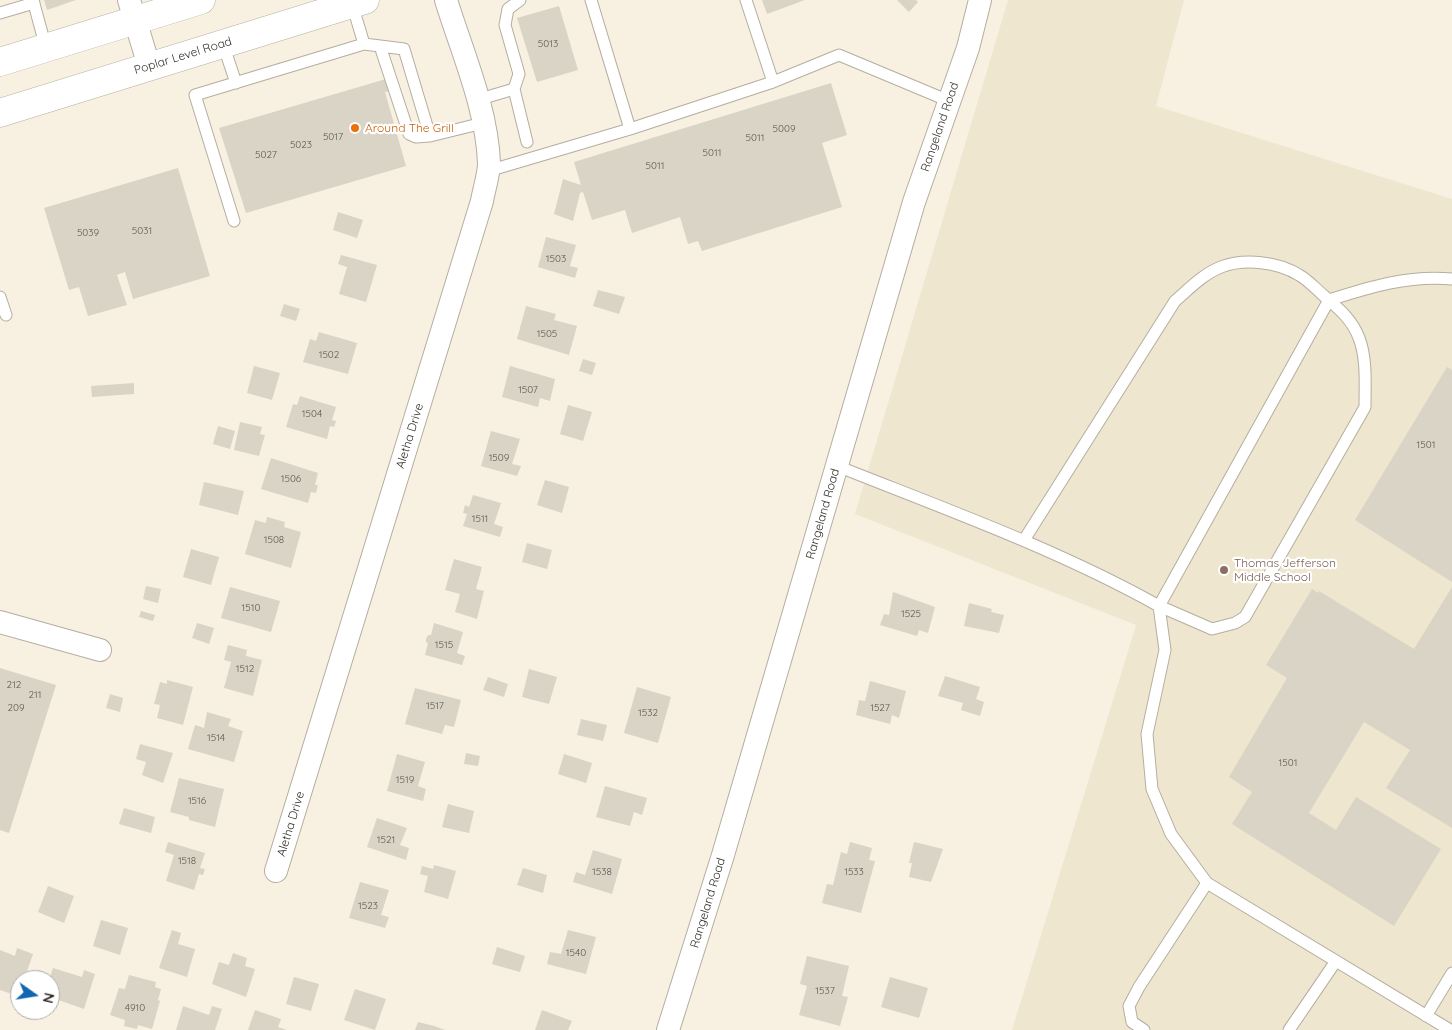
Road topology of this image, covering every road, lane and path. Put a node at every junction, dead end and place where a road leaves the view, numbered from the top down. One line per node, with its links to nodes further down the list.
1 (201, 0): 9 (main road)
2 (446, 0): 20 (street, Aletha Drive)
3 (520, 0): 19 (lane)
4 (591, 0): 24 (lane)
5 (746, 0): 17 (lane)
6 (980, 0): 21 (street, Rangeland Road)
7 (33, 2): 10 (lane); 14 (lane)
8 (359, 2): 11 (main road, Poplar Level Road); 12 (lane)
9 (132, 10): 14 (main road); 16 (street)
10 (0, 13)
11 (223, 44): 16 (main road, Poplar Level Road); 18 (lane)
12 (364, 44): 13 (lane); 18 (lane)
13 (380, 46): 25 (lane); 25 (lane)
14 (46, 48): 15 (main road)
15 (0, 62)
16 (150, 66): 22 (main road, Poplar Level Road)
17 (773, 82): 21 (lane); 24 (lane)
18 (236, 83): 28 (lane)
19 (514, 88): 20 (lane); 26 (lane)
20 (477, 100): 23 (street, Aletha Drive)
21 (949, 101): 33 (street, Rangeland Road)
22 (0, 113)
23 (483, 123): 25 (lane); 27 (street, Aletha Drive)
24 (630, 128): 27 (lane)
25 (430, 136)
26 (527, 142)
27 (488, 170): 38 (street, Aletha Drive)
28 (234, 221)
29 (1452, 279): 31 (lane)
30 (0, 296): 32 (lane)
31 (1329, 300): 34 (lane); 35 (lane); 35 (lane)
32 (6, 315)
33 (837, 466): 34 (lane); 44 (street, Rangeland Road)
34 (1024, 540): 35 (lane)
35 (1159, 606): 39 (lane)
36 (0, 622): 37 (street)
37 (100, 650)
38 (276, 870)
39 (1207, 883): 40 (lane); 45 (lane)
40 (1336, 961): 42 (lane); 46 (lane)
41 (1452, 972): 42 (lane)
42 (1426, 1016): 43 (lane)
43 (1438, 1027): 47 (lane)
44 (668, 1030)
45 (1144, 1030)
46 (1289, 1030)
47 (1450, 1030)

